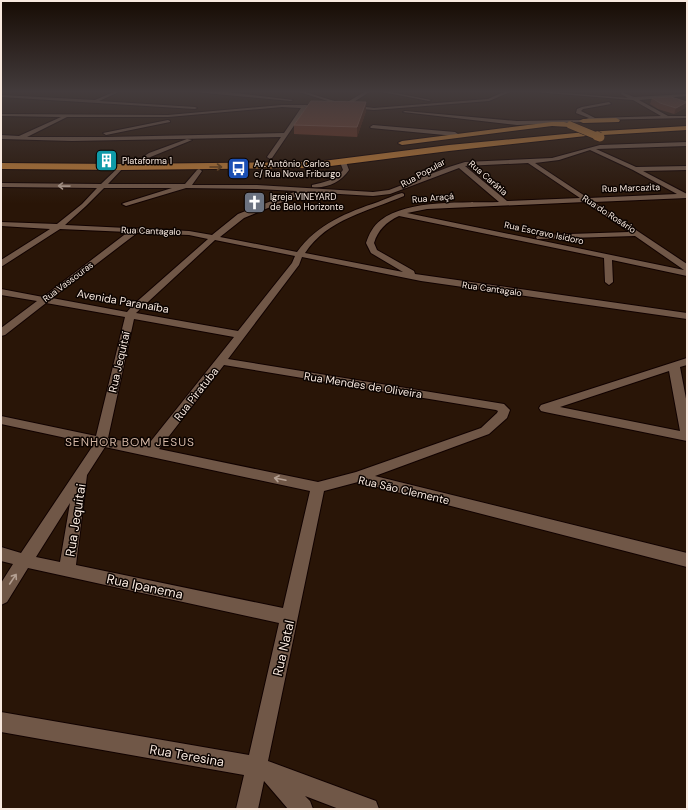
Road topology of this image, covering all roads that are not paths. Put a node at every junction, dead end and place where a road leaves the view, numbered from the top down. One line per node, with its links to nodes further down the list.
1 (39, 129): 13 (street)
2 (128, 129): 14 (street)
3 (289, 129): 11 (street)
4 (414, 129): 9 (street)
5 (515, 129): 9 (highway)
6 (583, 129): 15 (highway, bridge)
7 (607, 129): 21 (highway)
8 (638, 129): 22 (highway)
9 (455, 134): 17 (highway)
10 (198, 136): 11 (street); 14 (street); 25 (street)
11 (284, 136): 28 (street)
12 (1, 137): 13 (street)
13 (18, 138): 14 (street)
14 (71, 140)
15 (600, 144): 18 (street, Rua Popular); 18 (street); 20 (highway); 23 (street, Rua Popular); 36 (street)
16 (687, 144): 18 (street, Rua Popular)
17 (393, 145)
18 (628, 145)
19 (553, 146): 22 (highway)
20 (570, 147): 23 (street)
21 (366, 150)
22 (414, 153): 30 (highway)
23 (575, 154): 29 (street, Rua Popular)
24 (289, 156): 28 (highway)
25 (142, 157): 26 (highway)
26 (169, 157)
27 (184, 157): 28 (highway)
28 (270, 157)
29 (530, 161): 31 (street, Rua Popular); 46 (street, Rua do Rosário)
30 (343, 162): 34 (highway, one-way to 30); 43 (street)
31 (460, 165): 39 (street, Rua Popular); 47 (street, Rua Carátia)
32 (1, 166): 33 (highway)
33 (39, 166): 34 (highway); 37 (highway)
34 (121, 167): 41 (street)
35 (687, 168): 36 (street)
36 (634, 169): 45 (street)
37 (1, 171)
38 (199, 171): 42 (street)
39 (438, 173): 44 (street); 56 (street, Rua Popular)
40 (1, 185): 41 (street, one-way to 40)
41 (103, 186): 42 (street); 51 (street)
42 (188, 186): 43 (street); 48 (street)
43 (283, 188): 44 (street)
44 (306, 190): 54 (street, Rua Jequitaí)
45 (686, 196): 46 (street, Rua Marcazita)
46 (585, 199): 47 (street, Rua Marcazita); 53 (street, Rua do Rosário)
47 (504, 203): 49 (street, Rua Araçá)
48 (126, 204)
49 (398, 214): 55 (street, Rua Escravo Isidoro); 61 (street, Rua Araçá)
50 (1, 224): 51 (street, Rua Cantagalo)
51 (58, 227): 52 (street, Rua Cantagalo); 58 (street)
52 (135, 231): 54 (street, Rua Cantagalo); 64 (street, Rua Vassouras)
53 (638, 234): 55 (street); 59 (street, Rua do Rosário)
54 (214, 238): 56 (street, Rua Cantagalo); 65 (street, Rua Jequitaí)
55 (521, 238): 57 (street, Rua Escravo Isidoro)
56 (298, 255): 61 (street, Rua Cantagalo); 68 (street)
57 (608, 256): 60 (street, Rua Escravo Isidoro); 62 (street)
58 (1, 264)
59 (687, 268)
60 (687, 273)
61 (421, 278): 66 (street, Rua Cantagalo)
62 (609, 282)
63 (1, 292): 64 (street, Avenida Paranaíba)
64 (45, 300): 65 (street, Avenida Paranaíba); 67 (street, Rua Vassouras)
65 (130, 315): 68 (street, Avenida Paranaíba); 74 (street, Rua Jequitaí)
66 (687, 316)
67 (1, 333)
68 (241, 335): 69 (street, Rua Piratuba)
69 (221, 361): 75 (street, Rua Piratuba); 77 (street, Rua Mendes de Oliveira)
70 (687, 361): 71 (street)
71 (674, 366): 73 (street); 73 (street)
72 (1, 420): 74 (street, Rua São Clemente)
73 (687, 437)
74 (101, 443): 75 (street, Rua São Clemente); 76 (street, Rua Jequitaí)
75 (150, 451): 78 (street, Rua São Clemente, one-way to 75)
76 (82, 470): 81 (street, Rua Jequitaí); 82 (street, Rua Jequitai)
77 (358, 477): 78 (street, Rua São Clemente); 80 (street, Rua São Clemente)
78 (318, 487): 84 (street, Rua Natal)
79 (1, 554): 81 (street, Rua Ipanema)
80 (687, 560)
81 (25, 561): 82 (street, Rua Ipanema); 83 (street, Rua Jequitaí, one-way to 81)
82 (67, 570): 84 (street, Rua Ipanema)
83 (1, 597)
84 (290, 617): 86 (street, Rua Natal)
85 (1, 722): 86 (street, Rua Teresina)
86 (263, 771): 87 (street, Rua Natal); 88 (street); 89 (street, Rua Teresina)
87 (247, 809)
88 (302, 809)
89 (368, 809)

